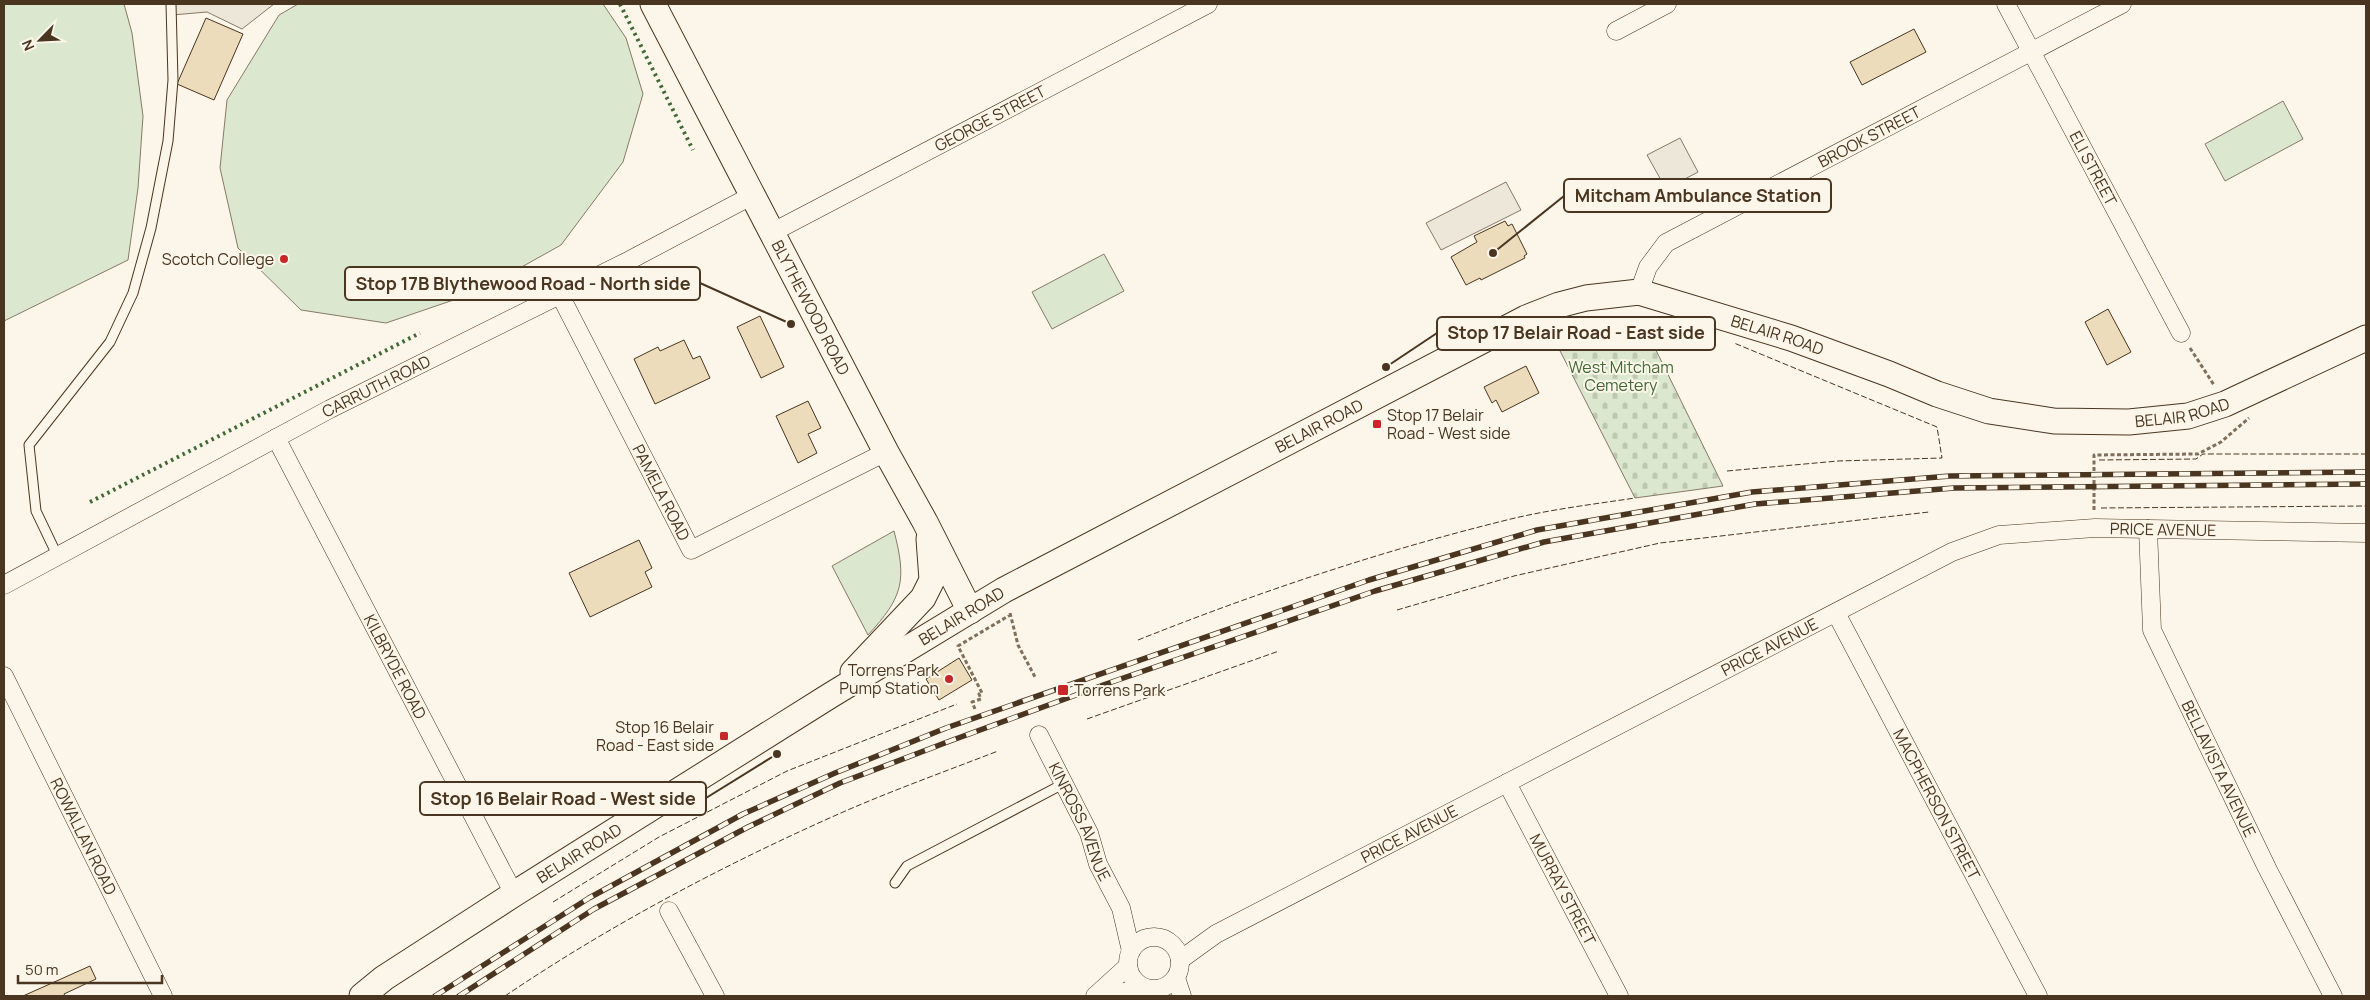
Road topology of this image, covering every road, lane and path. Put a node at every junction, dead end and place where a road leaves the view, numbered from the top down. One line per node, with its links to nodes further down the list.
1 (171, 4): 22 (lane)
2 (653, 4): 9 (main road, BLYTHEWOOD ROAD)
3 (1208, 4): 10 (street, GEORGE STREET)
4 (1667, 4): 7 (street)
5 (2006, 4): 8 (street, ELI STREET)
6 (2122, 4): 8 (street, BROOK STREET)
7 (1616, 31)
8 (2030, 50): 11 (street, BROOK STREET); 13 (street, ELI STREET)
9 (753, 195): 10 (main road, BLYTHEWOOD ROAD); 12 (street, CARRUTH ROAD)
10 (773, 232): 17 (main road, BLYTHEWOOD ROAD)
11 (1639, 292): 15 (main road, BELAIR ROAD); 24 (main road, BELAIR ROAD)
12 (560, 295): 16 (street, CARRUTH ROAD); 17 (street, PAMELA ROAD)
13 (2181, 333): 15 (path)
14 (2366, 338): 15 (main road, BELAIR ROAD)
15 (2225, 404): 19 (path)
16 (276, 438): 22 (street, CARRUTH ROAD); 36 (street, KILBRYDE ROAD)
17 (886, 452): 18 (main road, BLYTHEWOOD ROAD)
18 (925, 522): 25 (main road, BLYTHEWOOD ROAD); 30 (main road)
19 (2095, 528): 20 (street, PRICE AVENUE); 26 (street, PRICE AVENUE)
20 (2148, 530): 21 (street, PRICE AVENUE); 54 (street, BELLAVISTA AVENUE)
21 (2366, 533)
22 (58, 557): 23 (street, CARRUTH ROAD)
23 (4, 585)
24 (1004, 590): 25 (main road, BELAIR ROAD); 27 (path)
25 (970, 611): 30 (main road, BELAIR ROAD)
26 (1836, 614): 33 (street, PRICE AVENUE); 53 (street, MACPHERSON STREET)
27 (1010, 615): 29 (path); 31 (path)
28 (4, 676): 46 (street, ROWALLAN ROAD)
29 (1036, 677)
30 (831, 696): 36 (main road, BELAIR ROAD)
31 (975, 709)
32 (1039, 735): 34 (street, KINROSS AVENUE)
33 (1507, 783): 39 (street, PRICE AVENUE); 52 (street, MURRAY STREET)
34 (1065, 784): 35 (lane); 37 (street, KINROSS AVENUE)
35 (895, 882)
36 (514, 894): 47 (main road, BELAIR ROAD)
37 (1120, 908): 40 (street, KINROSS AVENUE); 42 (street, KINROSS AVENUE)
38 (669, 911): 48 (street)
39 (1216, 934): 41 (street, PRICE AVENUE); 43 (street, PRICE AVENUE)
40 (1154, 936): 41 (street); 42 (street)
41 (1172, 943): 43 (street)
42 (1129, 958): 45 (street); 49 (street)
43 (1180, 960): 44 (street)
44 (1170, 987): 45 (street); 51 (street)
45 (1144, 988): 50 (street)
46 (163, 996)
47 (362, 996)
48 (715, 996)
49 (1095, 996)
50 (1103, 996)
51 (1182, 996)
52 (1618, 996)
53 (2038, 996)
54 (2333, 996)

